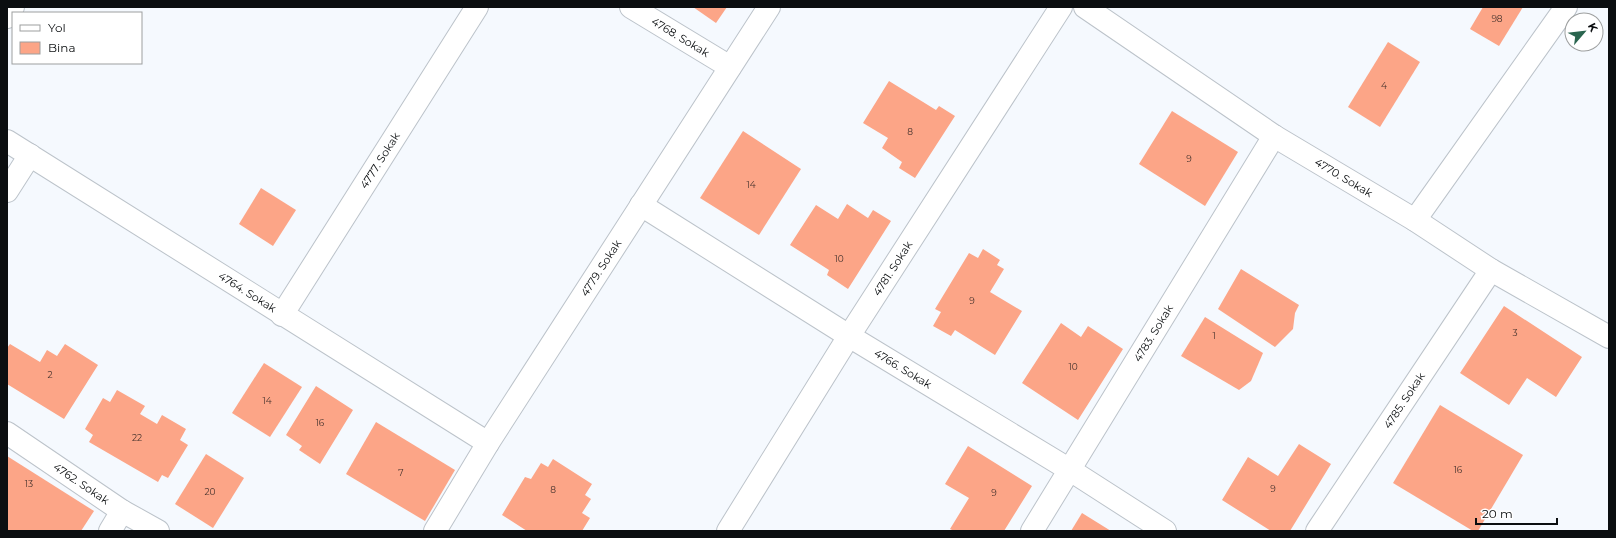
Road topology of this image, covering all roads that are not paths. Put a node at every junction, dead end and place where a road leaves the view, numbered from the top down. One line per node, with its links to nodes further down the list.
1 (13, 7): 8 (street)
2 (477, 7): 17 (street, 4777. Sokak)
3 (631, 7): 9 (street, 4768. Sokak)
4 (769, 7): 9 (street, 4779. Sokak)
5 (1061, 7): 18 (street, 4781. Sokak)
6 (1085, 7): 10 (street, 4770. Sokak)
7 (1566, 7): 15 (street)
8 (7, 17)
9 (730, 67): 14 (street, 4779. Sokak)
10 (1274, 136): 15 (street, 4770. Sokak); 22 (street, 4783. Sokak)
11 (7, 142): 12 (street, 4764. Sokak)
12 (30, 155): 13 (street); 17 (street, 4764. Sokak)
13 (7, 191)
14 (641, 205): 18 (street, 4766. Sokak); 21 (street, 4779. Sokak)
15 (1416, 220): 16 (street, 4770. Sokak)
16 (1491, 270): 19 (street, 4770. Sokak); 30 (street, 4785. Sokak)
17 (282, 315): 21 (street, 4764. Sokak)
18 (849, 336): 22 (street, 4766. Sokak); 27 (street, 4781. Sokak)
19 (1609, 337)
20 (7, 433): 23 (street, 4762. Sokak)
21 (488, 443): 26 (street, 4779. Sokak)
22 (1070, 470): 28 (street, 4783. Sokak); 29 (street, 4766. Sokak)
23 (122, 511): 24 (street); 25 (street, 4762. Sokak)
24 (110, 531)
25 (158, 531)
26 (435, 531)
27 (728, 531)
28 (1032, 531)
29 (1165, 531)
30 (1317, 531)

